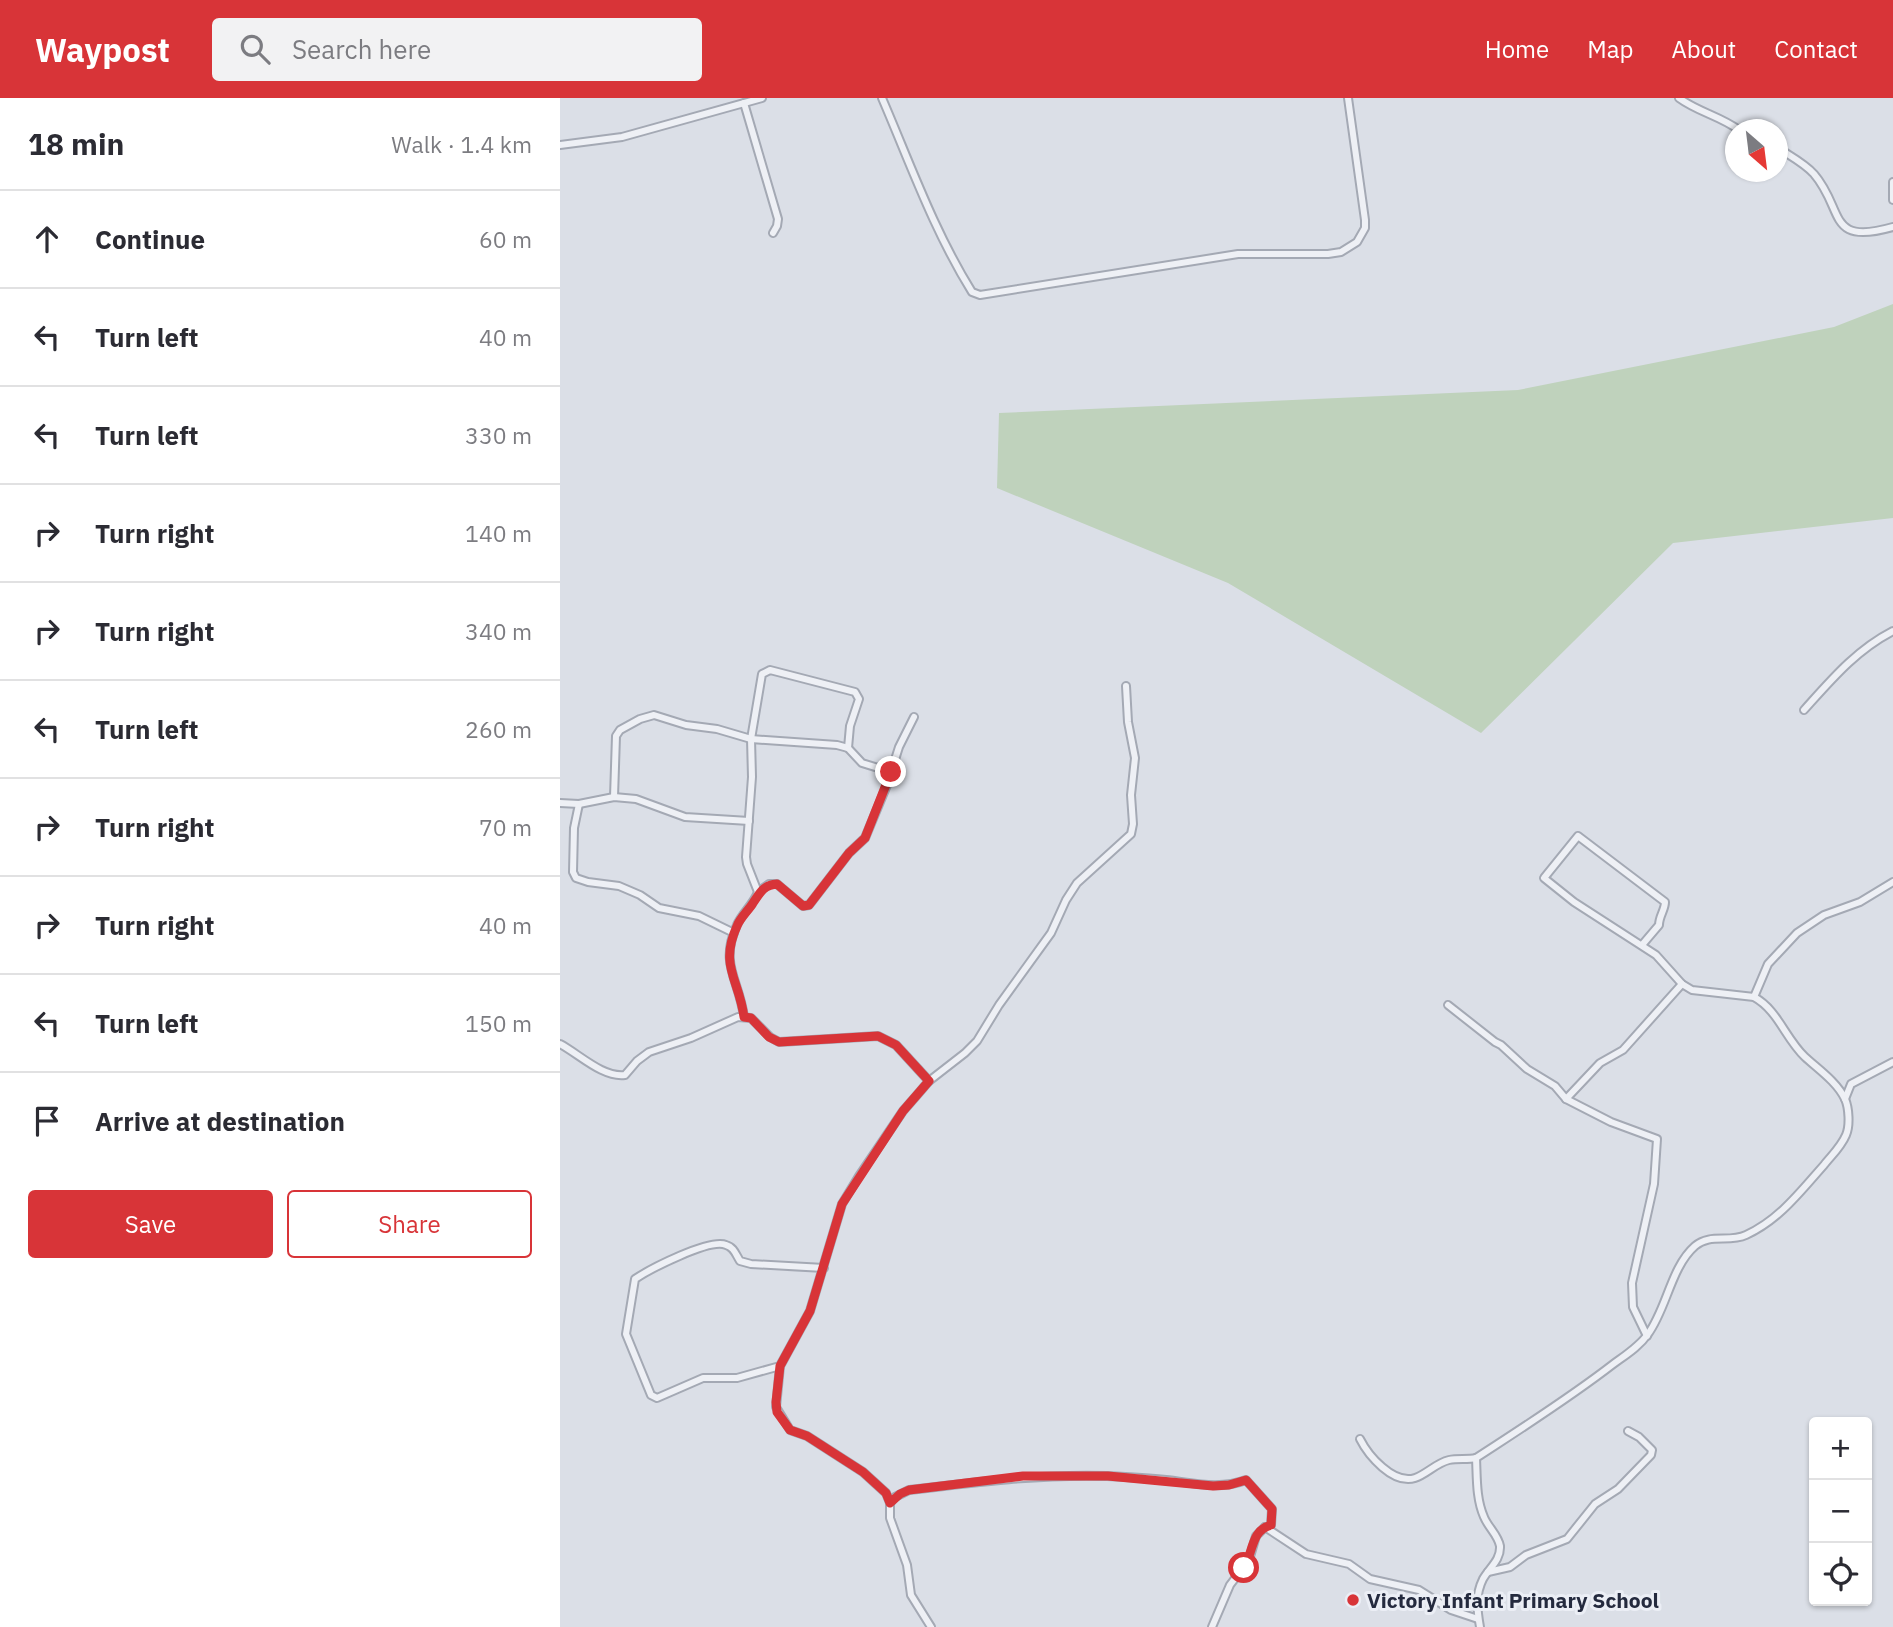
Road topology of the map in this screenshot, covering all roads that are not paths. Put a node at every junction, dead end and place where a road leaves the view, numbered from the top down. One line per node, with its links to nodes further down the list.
1 (762, 98): 5 (street)
2 (882, 98): 3 (street)
3 (1348, 98)
4 (1679, 98): 6 (street)
5 (744, 103): 7 (street); 12 (street)
6 (1725, 120)
7 (560, 145)
8 (1788, 156): 11 (street)
9 (1893, 182): 10 (street)
10 (1893, 200)
11 (1893, 227)
12 (773, 233)
13 (1893, 631): 15 (street)
14 (1126, 686): 34 (street)
15 (1804, 710)
16 (914, 717): 19 (street)
17 (751, 739): 18 (street); 18 (street); 20 (street); 23 (street)
18 (848, 748): 19 (street)
19 (891, 772): 25 (street)
20 (614, 797): 22 (street); 23 (street)
21 (560, 803): 22 (street)
22 (579, 804): 26 (street)
23 (749, 821): 25 (street)
24 (1893, 883): 29 (street)
25 (758, 892): 26 (street)
26 (734, 933): 31 (street)
27 (1642, 945): 27 (street); 28 (street)
28 (1682, 984): 29 (street); 35 (street)
29 (1754, 997): 36 (street)
30 (1448, 1005): 35 (street)
31 (744, 1017): 32 (street); 34 (street)
32 (560, 1044)
33 (1893, 1062): 36 (street)
34 (929, 1081): 37 (street)
35 (1566, 1098): 38 (street)
36 (1845, 1099): 38 (street)
37 (824, 1268): 39 (street); 39 (street)
38 (1647, 1336): 42 (street)
39 (780, 1366): 43 (street)
40 (1628, 1431): 45 (street)
41 (1360, 1439): 42 (street)
42 (1476, 1458): 45 (street)
43 (890, 1503): 44 (street); 47 (street)
44 (1265, 1527): 46 (street); 48 (street)
45 (1488, 1572): 46 (street)
46 (1478, 1619): 49 (street)
47 (931, 1627)
48 (1212, 1627)
49 (1480, 1627)

